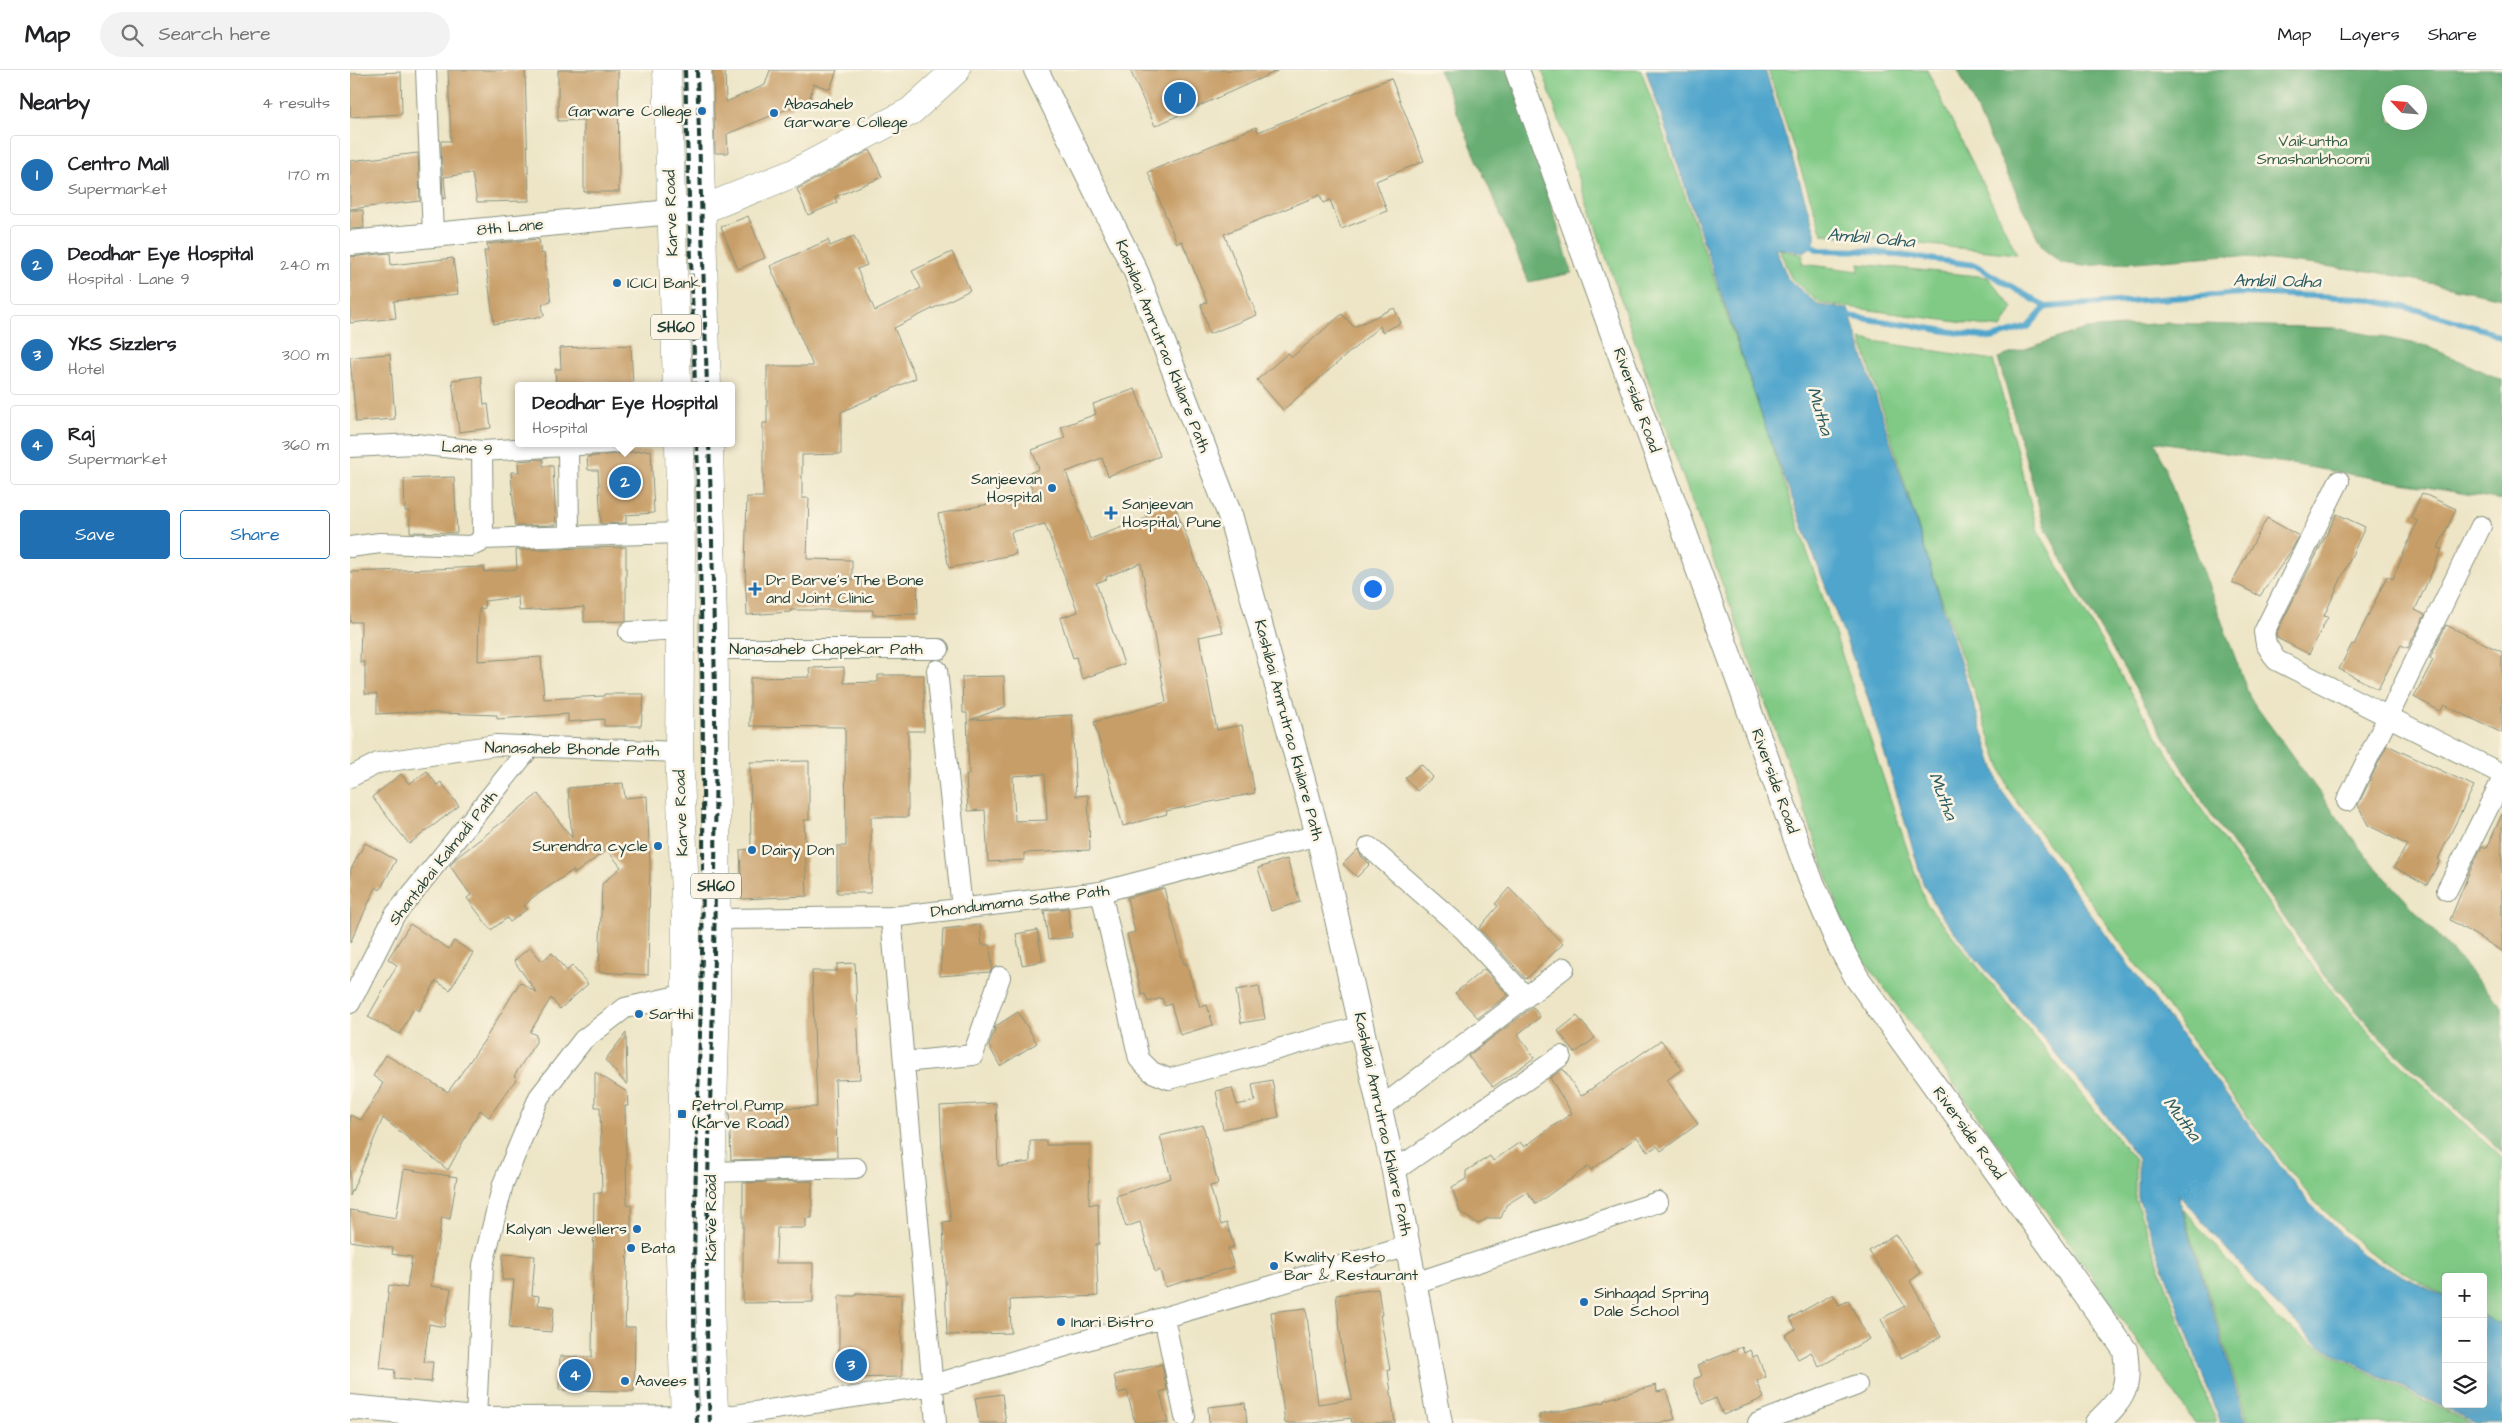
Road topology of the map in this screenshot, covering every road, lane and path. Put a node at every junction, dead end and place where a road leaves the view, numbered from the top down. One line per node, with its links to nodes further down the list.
1 (426, 70): 9 (street)
2 (667, 70): 8 (main road, Karve Road / SH60)
3 (697, 70): 7 (main road, Karve Road / SH60)
4 (956, 70): 7 (main road)
5 (1036, 70): 37 (street, Kashibai Amrutrao Khilare Path)
6 (1517, 70): 71 (street, Riverside Road)
7 (701, 210): 8 (main road); 12 (main road, Karve Road / SH60)
8 (671, 212): 9 (street, 8th Lane); 11 (main road, Karve Road / SH60)
9 (433, 234): 10 (street, 8th Lane)
10 (350, 242)
11 (678, 382)
12 (707, 382)
13 (350, 447): 18 (street, Lane 9)
14 (551, 447): 18 (street, Lane 9)
15 (568, 447): 22 (street)
16 (679, 447): 21 (main road, Karve Road / SH60)
17 (709, 447): 28 (main road, Karve Road / SH60)
18 (482, 451): 23 (street)
19 (2339, 482): 30 (street)
20 (2480, 526): 30 (street)
21 (680, 533): 22 (street); 25 (main road, Karve Road / SH60)
22 (569, 536): 23 (street)
23 (481, 539): 24 (street)
24 (350, 547)
25 (680, 629): 26 (street); 32 (main road, Karve Road / SH60)
26 (629, 632)
27 (939, 649): 28 (street, Nanasaheb Chapekar Path)
28 (713, 650): 43 (main road, Karve Road / SH60)
29 (937, 670): 41 (street)
30 (2388, 716): 33 (street); 36 (street)
31 (532, 746): 32 (street, Nanasaheb Bhonde Path); 34 (street, Nanasaheb Bhonde Path); 48 (street, Shantabai Kalmadi Path)
32 (679, 752): 46 (main road, Karve Road / SH60)
33 (2502, 774)
34 (350, 777)
35 (2502, 780): 39 (street)
36 (2346, 801)
37 (1318, 835): 40 (street, Dhondumama Sathe Path); 49 (street, Kashibai Amrutrao Khilare Path)
38 (1369, 847): 47 (street)
39 (2447, 890)
40 (1101, 892): 41 (street, Dhondumama Sathe Path); 49 (street)
41 (962, 909): 42 (street, Dhondumama Sathe Path)
42 (890, 917): 43 (street, Dhondumama Sathe Path); 51 (street)
43 (716, 919): 55 (main road, Karve Road / SH60)
44 (1564, 968): 47 (street)
45 (1000, 977): 51 (street)
46 (686, 994): 64 (street); 66 (main road, Karve Road / SH60)
47 (1526, 997): 52 (street)
48 (350, 1003)
49 (1362, 1026): 52 (street, Kashibai Amrutrao Khilare Path)
50 (1561, 1056): 54 (street)
51 (904, 1062): 60 (street)
52 (1380, 1108): 54 (street, Kashibai Amrutrao Khilare Path)
53 (856, 1168): 55 (street)
54 (1394, 1171): 57 (street, Kashibai Amrutrao Khilare Path)
55 (711, 1172): 67 (main road, Karve Road / SH60)
56 (1658, 1202): 58 (street)
57 (1409, 1246): 58 (street, Kashibai Amrutrao Khilare Path); 59 (street)
58 (1415, 1283): 69 (street, Kashibai Amrutrao Khilare Path)
59 (1164, 1318): 60 (street); 63 (street)
60 (932, 1385): 67 (street); 68 (street)
61 (1857, 1385): 70 (street)
62 (350, 1407): 64 (street)
63 (1185, 1417)
64 (476, 1419): 65 (street)
65 (586, 1421): 66 (street)
66 (685, 1421): 67 (street)
67 (715, 1421)
68 (936, 1423)
69 (1440, 1423)
70 (1758, 1423)
71 (2097, 1423)

